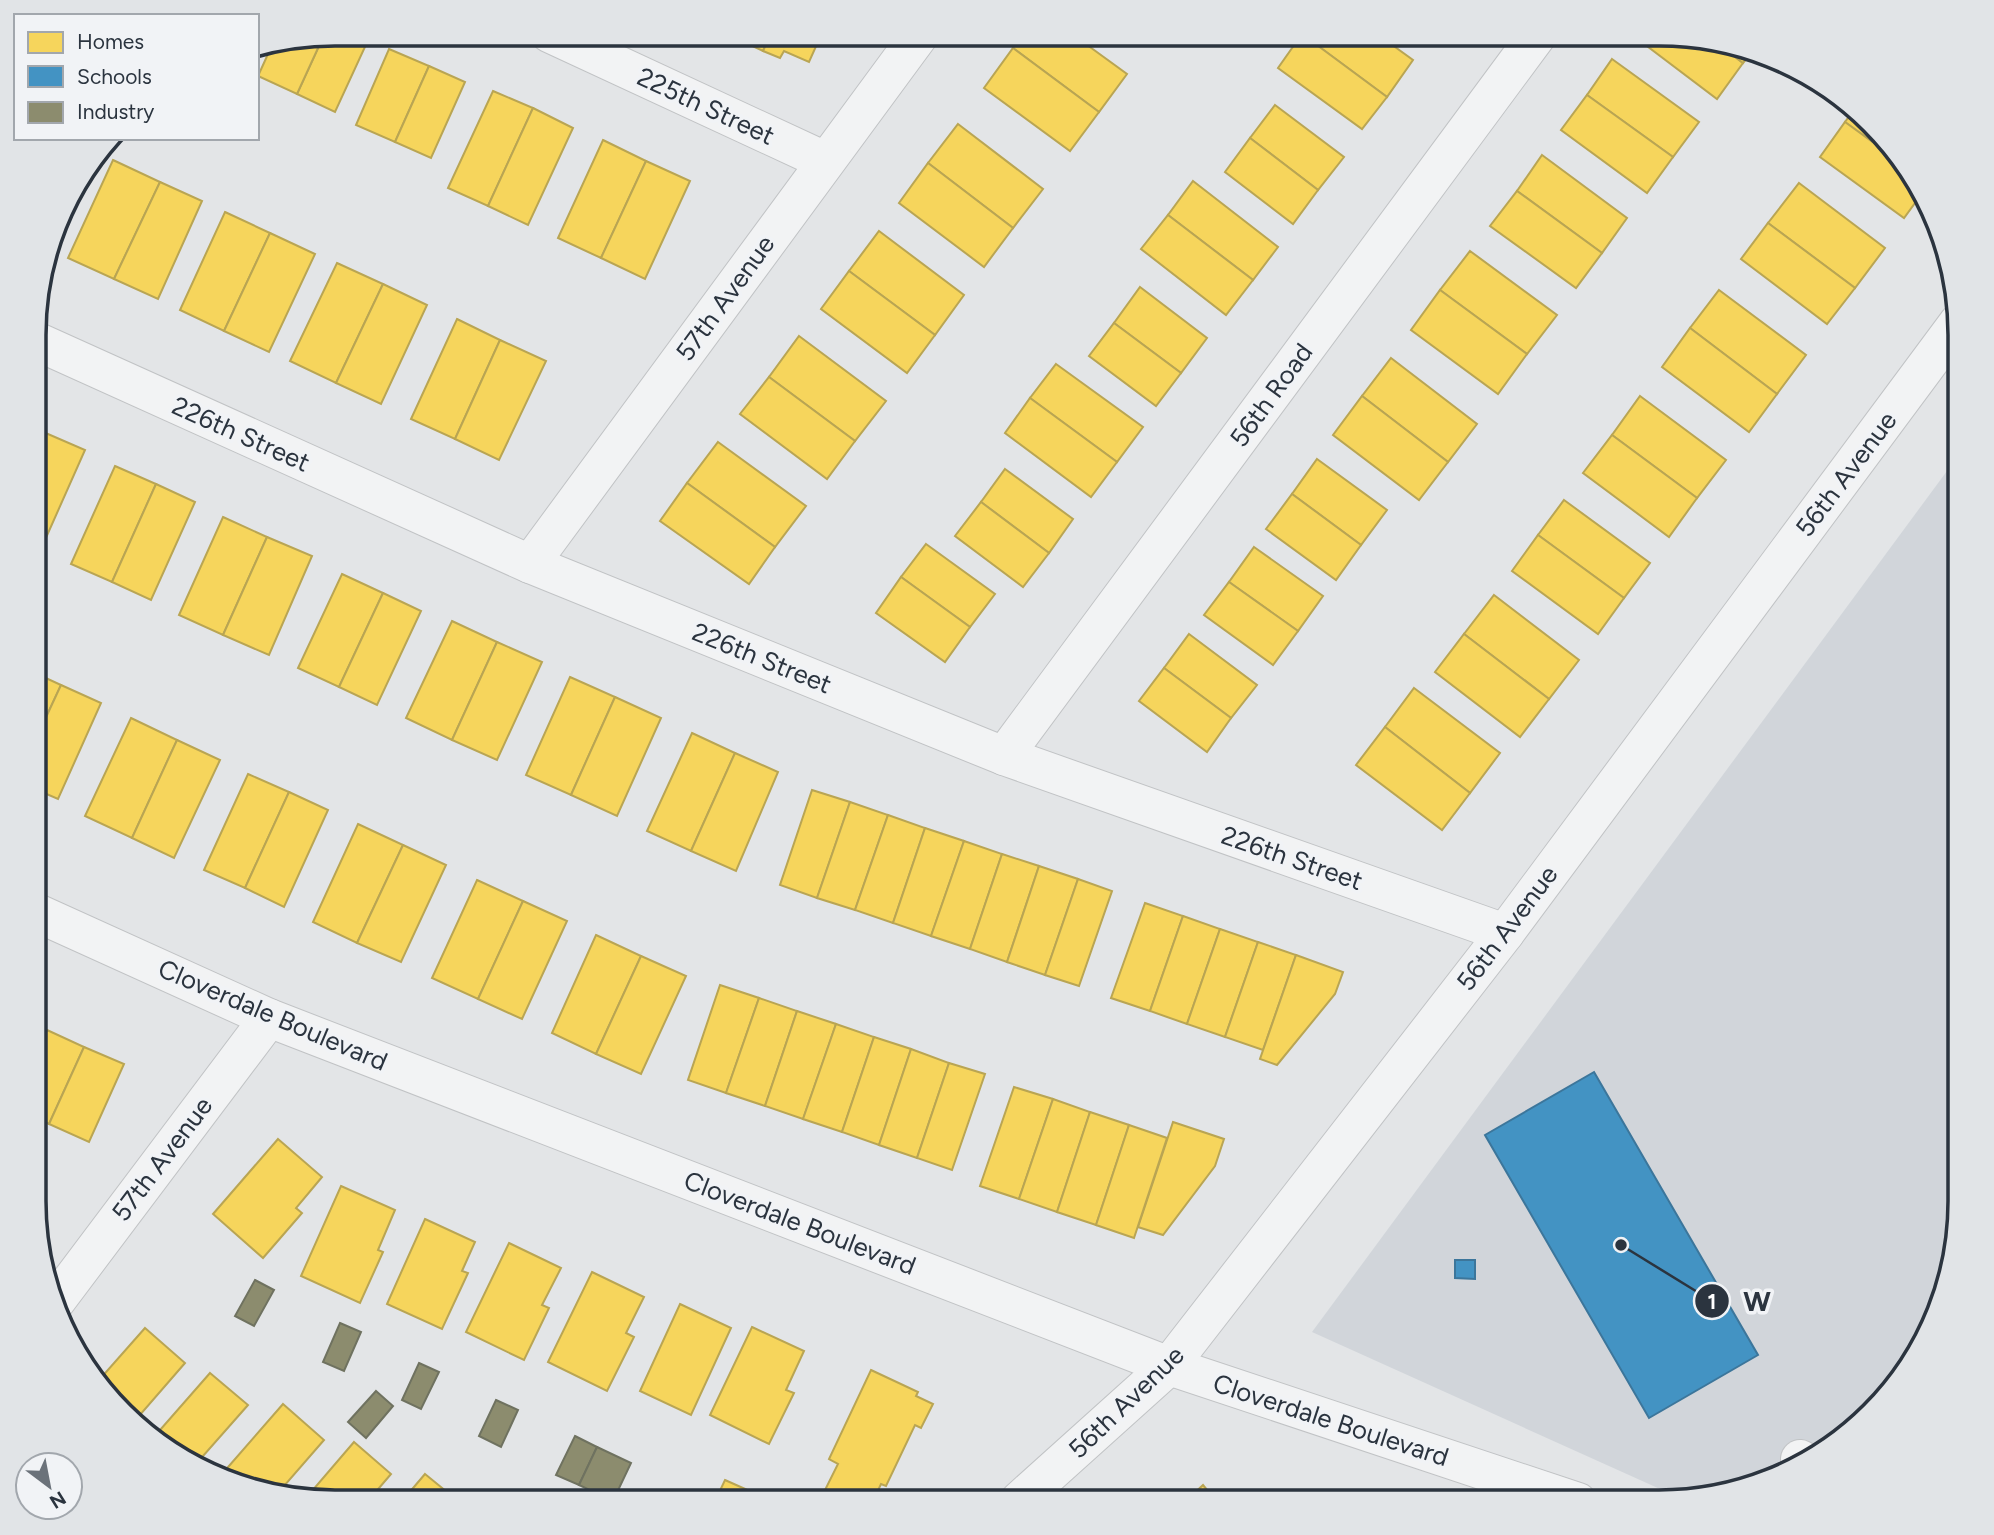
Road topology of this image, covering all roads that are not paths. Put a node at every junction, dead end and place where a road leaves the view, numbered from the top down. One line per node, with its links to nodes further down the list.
1 (577, 46): 4 (street, 225th Street)
2 (911, 46): 4 (street, 57th Avenue)
3 (1529, 46): 8 (street, 56th Road)
4 (825, 161): 7 (street, 57th Avenue)
5 (1948, 336): 10 (street, 56th Avenue)
6 (46, 346): 7 (street, 226th Street)
7 (530, 564): 8 (street, 226th Street)
8 (1004, 756): 10 (street, 226th Street)
9 (46, 917): 11 (street, Cloverdale Boulevard)
10 (1504, 933): 13 (street, 56th Avenue)
11 (269, 1018): 12 (street, 57th Avenue); 13 (street, Cloverdale Boulevard)
12 (61, 1294)
13 (1169, 1366): 14 (street, 56th Avenue); 15 (street, Cloverdale Boulevard)
14 (1032, 1490)
15 (1541, 1490)

